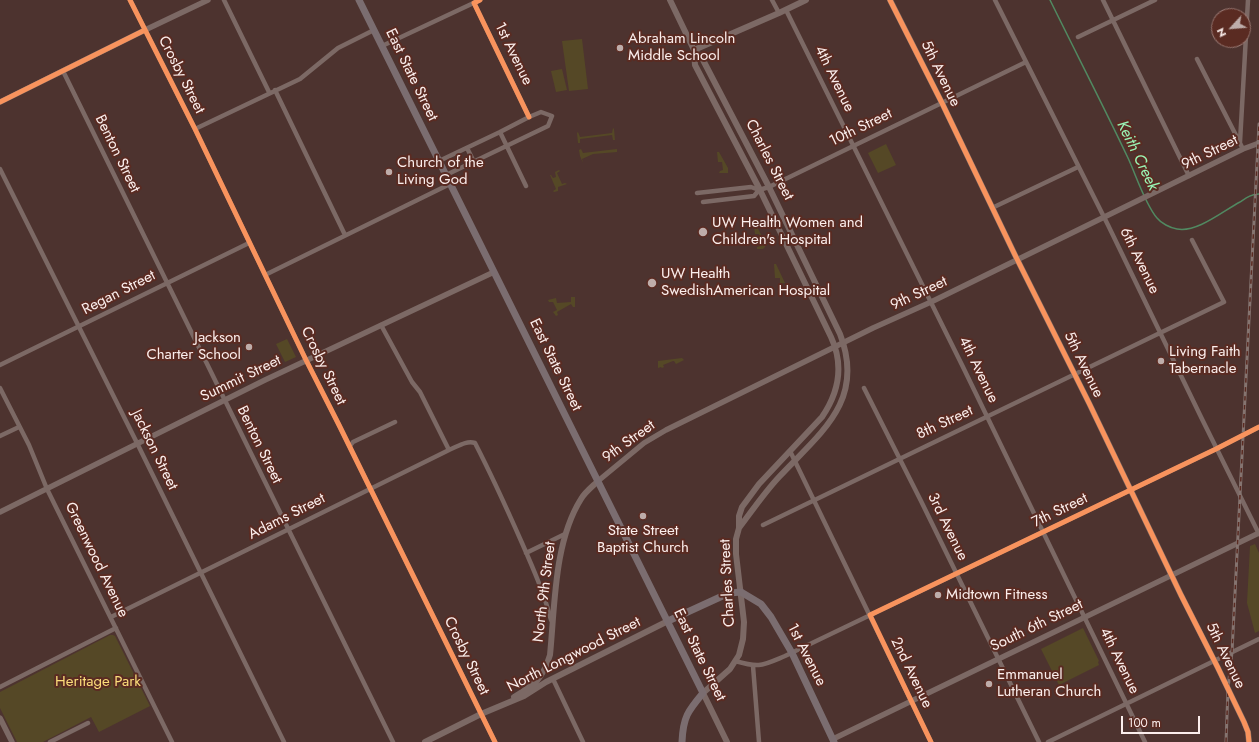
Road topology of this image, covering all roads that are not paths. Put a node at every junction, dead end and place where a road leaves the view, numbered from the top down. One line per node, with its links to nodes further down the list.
1 (130, 0): 18 (street, Crosby Street)
2 (208, 0): 18 (street)
3 (224, 0): 27 (street)
4 (359, 0): 19 (main road, East State Street)
5 (480, 0): 14 (street)
6 (670, 0): 22 (main road, Charles Street)
7 (772, 0): 16 (street)
8 (806, 0): 15 (main road)
9 (890, 0): 29 (main road, 5th Avenue)
10 (995, 0): 24 (street, 6th Avenue)
11 (1103, 0): 17 (street)
12 (1155, 0): 17 (street)
13 (1248, 0): 33 (street)
14 (474, 3): 21 (street); 30 (street, 1st Avenue)
15 (786, 10): 16 (main road); 35 (street, 4th Avenue)
16 (779, 13): 22 (main road)
17 (1113, 19): 20 (street); 44 (street)
18 (145, 30): 25 (street); 31 (street, Crosby Street)
19 (374, 30): 21 (main road, East State Street); 26 (street)
20 (1078, 37)
21 (382, 46): 39 (main road, East State Street)
22 (694, 50): 47 (main road, Charles Street); 48 (main road, Charles Street)
23 (1197, 59): 33 (street)
24 (1026, 62): 29 (street, 10th Street); 41 (street, 6th Avenue)
25 (63, 71): 28 (street); 59 (street, Benton Street)
26 (275, 90): 27 (street); 53 (street)
27 (269, 92): 31 (street)
28 (0, 102)
29 (942, 103): 35 (street, 10th Street); 51 (main road, 5th Avenue)
30 (529, 117): 32 (street); 36 (street)
31 (194, 128): 55 (street, Crosby Street)
32 (500, 132): 36 (street); 37 (street)
33 (1240, 142): 38 (street)
34 (1259, 143): 38 (street, 9th Street)
35 (853, 145): 47 (street, 10th Street); 60 (street, 4th Avenue)
36 (506, 146): 40 (street); 46 (street)
37 (467, 148): 39 (street); 40 (street)
38 (1244, 149): 44 (street, 9th Street)
39 (439, 161): 43 (main road, East State Street)
40 (474, 162): 43 (street)
41 (1078, 167): 51 (street); 52 (street, 6th Avenue)
42 (0, 169): 62 (street, Jackson Street)
43 (446, 175): 45 (main road, East State Street)
44 (1189, 176): 52 (street, 9th Street)
45 (450, 184): 53 (street); 57 (main road, East State Street)
46 (526, 186)
47 (769, 187): 48 (street, 10th Street); 64 (main road, Charles Street)
48 (760, 190): 49 (street); 50 (street, 10th Street); 65 (main road, Charles Street)
49 (697, 193)
50 (704, 202)
51 (992, 208): 56 (main road, 5th Avenue)
52 (1104, 218): 56 (street, 9th Street); 63 (street, 6th Avenue)
53 (345, 235): 58 (street)
54 (1192, 240): 63 (street, 8th Street)
55 (249, 243): 58 (street, Crosby Street); 59 (street, Regan Street)
56 (1017, 260): 60 (street, 9th Street); 68 (main road, 5th Avenue)
57 (494, 272): 61 (street, Summit Street); 84 (main road, East State Street)
58 (265, 275): 66 (street, Crosby Street)
59 (167, 283): 62 (street, Regan Street); 71 (street, Benton Street)
60 (931, 302): 64 (street, 9th Street); 72 (street, 4th Avenue)
61 (382, 325): 66 (street, Summit Street); 80 (street)
62 (79, 327): 67 (street, Regan Street); 77 (street, Jackson Street)
63 (1161, 333): 68 (street, 8th Street); 79 (street, 6th Avenue)
64 (844, 343): 65 (street, 9th Street); 83 (main road, Charles Street)
65 (836, 347): 81 (main road, Charles Street); 84 (street, 9th Street)
66 (306, 360): 71 (street, Summit Street); 78 (street, Crosby Street)
67 (0, 366)
68 (1075, 375): 72 (street, 8th Street); 87 (main road, 5th Avenue)
69 (0, 388): 74 (street, Greenwood Avenue)
70 (864, 388): 82 (street, 3rd Avenue)
71 (224, 400): 77 (street, Summit Street); 92 (street, Benton Street)
72 (987, 416): 82 (street, 8th Street); 93 (street, 4th Avenue)
73 (395, 422): 78 (street)
74 (18, 427): 76 (street); 86 (street, Greenwood Avenue)
75 (1259, 427): 79 (street, 7th Street)
76 (0, 436)
77 (137, 443): 86 (street, Summit Street); 97 (street, Jackson Street)
78 (350, 446): 85 (street, Crosby Street)
79 (1216, 449): 87 (street, 7th Street); 94 (street, 6th Avenue)
80 (449, 450): 85 (street, Adams Street); 96 (street, Adams Street)
81 (790, 451): 83 (street, 2nd Avenue); 91 (main road, Charles Street)
82 (900, 458): 88 (street, 8th Street); 98 (street, 3rd Avenue)
83 (795, 461): 88 (street, 2nd Avenue); 91 (main road, Charles Street)
84 (598, 481): 95 (main road, North 9th Street); 104 (main road, East State Street)
85 (370, 488): 92 (street, Adams Street); 120 (street, Crosby Street)
86 (47, 489): 89 (street, Summit Street); 102 (street, Greenwood Avenue)
87 (1130, 490): 93 (street, 7th Street); 99 (main road, 5th Avenue)
88 (814, 500): 90 (street, 8th Street); 101 (street, 2nd Avenue)
89 (0, 512)
90 (763, 525)
91 (739, 528): 100 (main road, Charles Street)
92 (288, 530): 97 (street, Adams Street); 128 (street, Benton Street)
93 (1043, 532): 98 (street, 7th Street); 103 (street, 4th Avenue)
94 (1259, 533): 99 (street, South 6th Street)
95 (565, 534): 96 (street); 105 (main road, North 9th Street)
96 (526, 553): 105 (street)
97 (201, 573): 102 (street, Adams Street); 127 (street, Jackson Street)
98 (957, 573): 101 (street, 7th Street); 109 (street, 3rd Avenue)
99 (1171, 575): 103 (street, South 6th Street); 111 (main road, 5th Avenue)
100 (741, 592): 104 (main road); 108 (main road, 1st Avenue); 110 (main road, Charles Street)
101 (870, 615): 108 (street, 7th Street); 117 (street, 2nd Avenue)
102 (111, 617): 106 (street, Greenwood Avenue)
103 (1084, 617): 109 (street, South 6th Street); 118 (street, 4th Avenue)
104 (668, 621): 113 (main road, North Longwood Street); 115 (main road, East State Street)
105 (553, 625): 116 (main road, North 9th Street)
106 (116, 628): 114 (street); 126 (street, Greenwood Avenue)
107 (1259, 639): 111 (street)
108 (792, 653): 112 (street, 7th Street); 123 (main road, 1st Avenue)
109 (999, 659): 117 (street, South 6th Street); 136 (street, 3rd Avenue)
110 (735, 661): 112 (street, 7th Street); 115 (main road, Charles Street)
111 (1215, 661): 118 (street); 139 (main road, 5th Avenue)
112 (753, 666): 134 (street)
113 (553, 679): 119 (main road, North Longwood Street); 131 (street)
114 (0, 688)
115 (703, 692): 132 (main road); 133 (main road, East State Street)
116 (510, 699): 119 (main road, North Longwood Street)
117 (912, 701): 123 (street, South 6th Street); 135 (street, 2nd Avenue)
118 (1126, 704): 137 (street); 138 (street, 4th Avenue)
119 (490, 710): 120 (main road, North Longwood Street)
120 (481, 714): 129 (main road, North Longwood Street); 130 (street, Crosby Street)
121 (0, 718): 124 (street)
122 (88, 723): 125 (street)
123 (832, 741)
124 (12, 742)
125 (50, 742)
126 (172, 742)
127 (284, 742)
128 (393, 742)
129 (425, 742)
130 (495, 742)
131 (583, 742)
132 (682, 742)
133 (727, 742)
134 (759, 742)
135 (931, 742)
136 (1039, 742)
137 (1048, 742)
138 (1145, 742)
139 (1250, 742)

